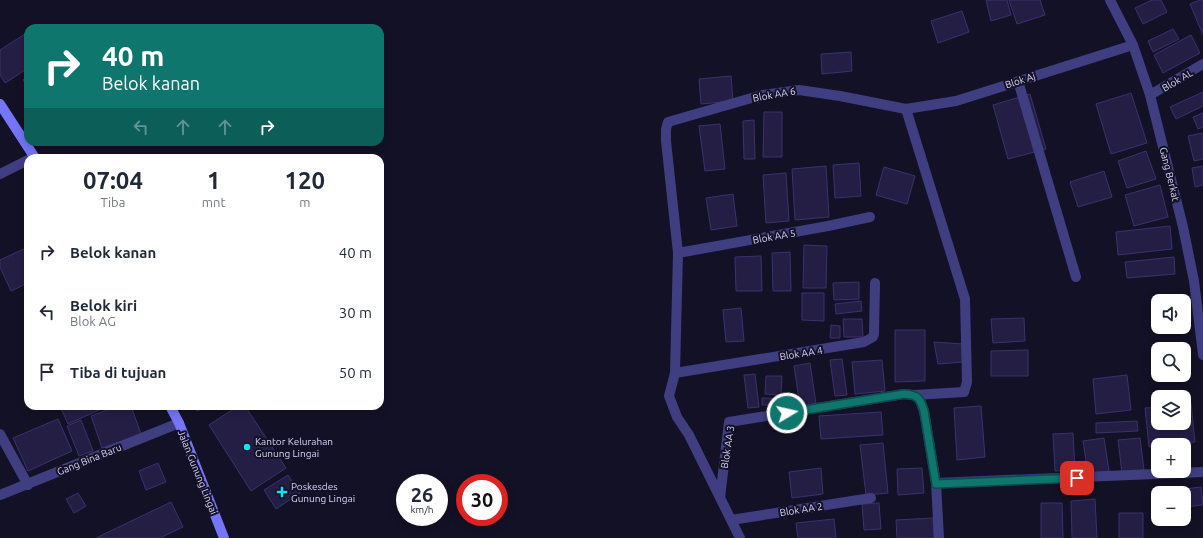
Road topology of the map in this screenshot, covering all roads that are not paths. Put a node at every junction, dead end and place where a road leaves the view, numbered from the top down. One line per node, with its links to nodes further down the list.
1 (1110, 0): 2 (street, Gang Berkat)
2 (1133, 45): 4 (street, Blok Aj); 5 (street, Gang Berkat)
3 (1203, 64): 5 (street, Blok AL)
4 (1018, 81): 7 (street, Blok Aj); 13 (street)
5 (1150, 95): 14 (street, Gang Berkat)
6 (0, 104): 8 (street)
7 (906, 110): 12 (street, Blok AA 6); 18 (street)
8 (24, 143)
9 (24, 162): 10 (street)
10 (0, 174)
11 (870, 218): 12 (street, Blok AA 5)
12 (678, 252): 17 (street)
13 (1076, 277)
14 (1199, 281): 16 (street, Gang Berkat)
15 (875, 283): 17 (street, Blok AA 4)
16 (1203, 355)
17 (675, 373): 26 (street)
18 (917, 397): 23 (street); 26 (street, Blok AA 3)
19 (172, 410): 20 (street, Jalan Gunung Lingai)
20 (178, 423): 24 (street, Gang Bina Baru); 29 (street, Jalan Gunung Lingai)
21 (0, 434): 24 (street)
22 (1203, 472): 23 (street)
23 (936, 484): 31 (street)
24 (28, 485): 25 (street, Gang Bina Baru)
25 (0, 495)
26 (720, 498): 28 (street)
27 (871, 498): 28 (street, Blok AA 2)
28 (731, 520): 30 (street)
29 (224, 538)
30 (740, 538)
31 (939, 538)

